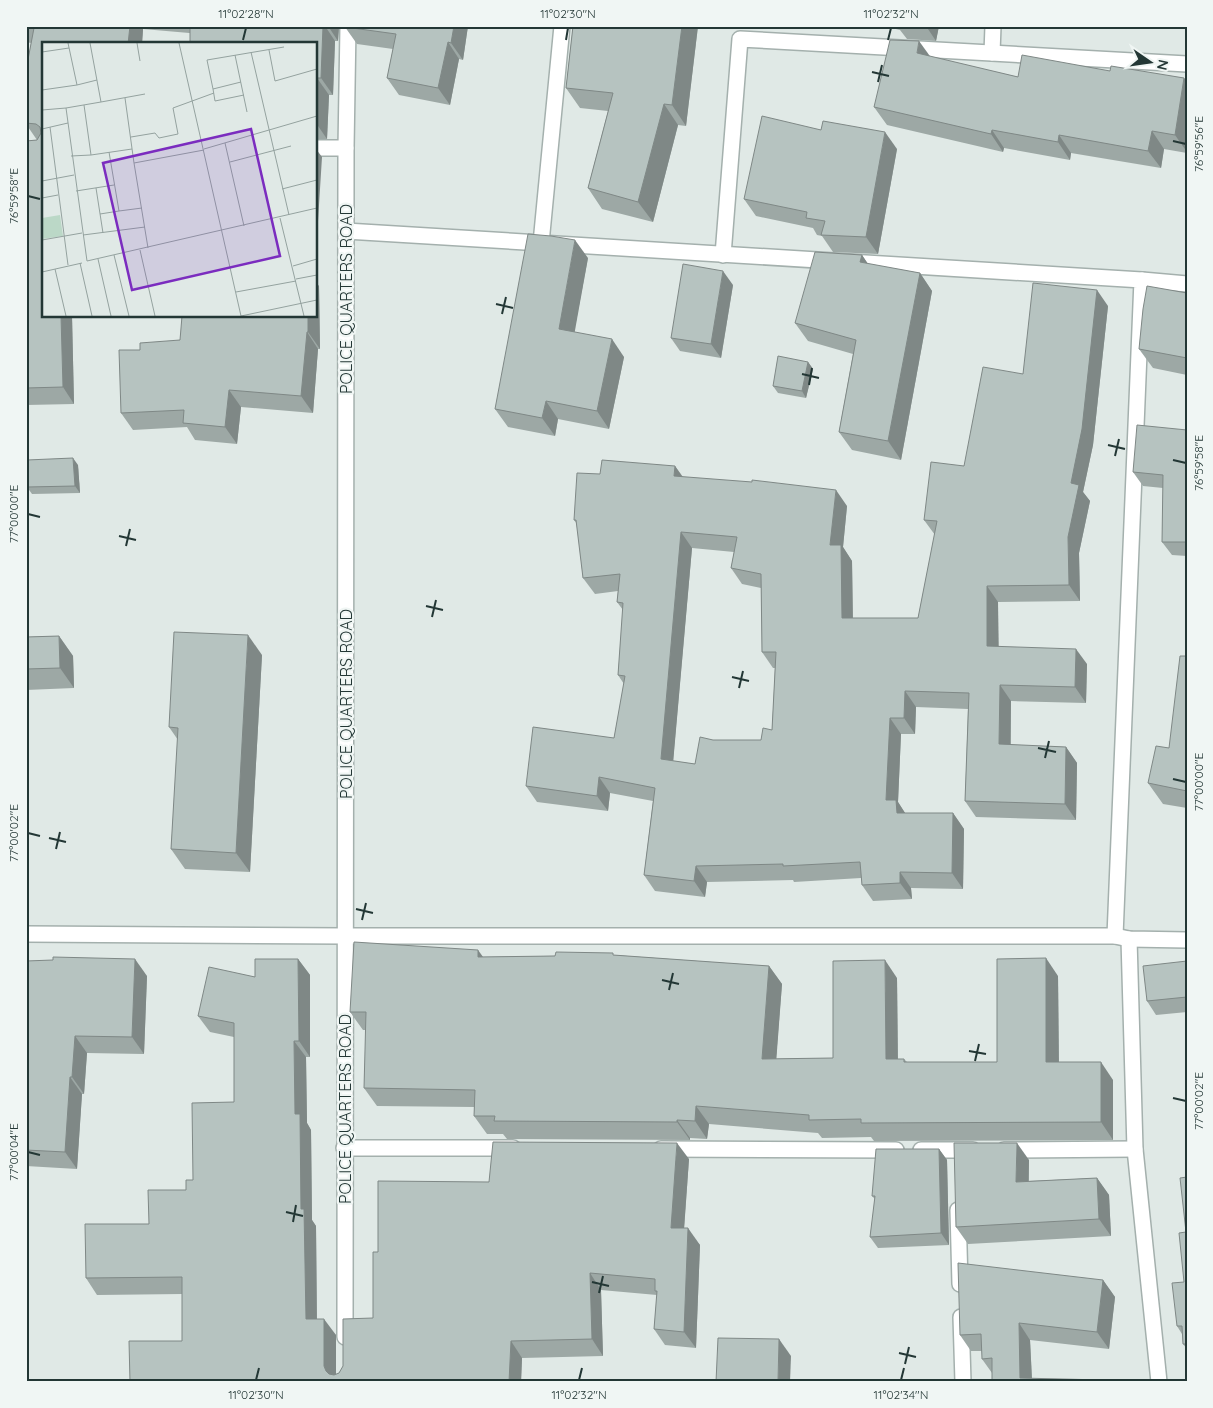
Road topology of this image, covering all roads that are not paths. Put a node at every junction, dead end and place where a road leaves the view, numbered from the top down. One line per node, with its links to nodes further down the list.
1 (348, 26): 8 (street, POLICE QUARTERS ROAD)
2 (562, 26): 10 (street)
3 (993, 26): 5 (street)
4 (741, 32): 5 (street); 11 (street)
5 (992, 53): 6 (street)
6 (1187, 64)
7 (318, 148): 8 (street)
8 (346, 148): 9 (street, POLICE QUARTERS ROAD)
9 (346, 231): 10 (street); 15 (street, POLICE QUARTERS ROAD)
10 (541, 243): 11 (street)
11 (723, 255): 12 (street)
12 (1142, 280): 13 (street); 16 (street)
13 (1187, 284)
14 (26, 934): 15 (street)
15 (345, 936): 16 (street); 18 (street, POLICE QUARTERS ROAD)
16 (1122, 938): 17 (street); 21 (street)
17 (1187, 940)
18 (344, 1148): 19 (street); 23 (street, POLICE QUARTERS ROAD)
19 (532, 1148)
20 (650, 1149): 21 (street)
21 (1135, 1150): 25 (street)
22 (957, 1199): 24 (street)
23 (345, 1352)
24 (963, 1382)
25 (1158, 1382)

